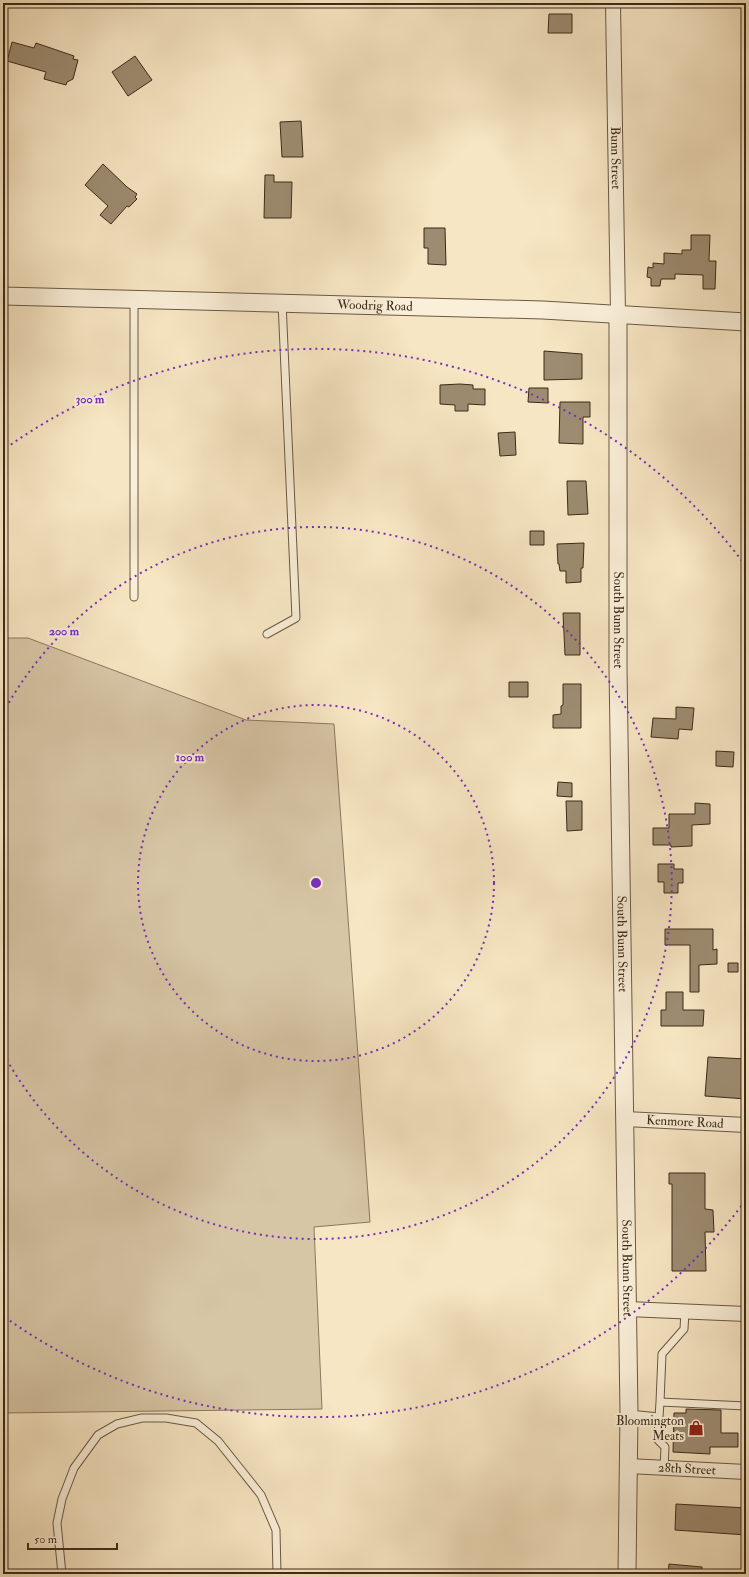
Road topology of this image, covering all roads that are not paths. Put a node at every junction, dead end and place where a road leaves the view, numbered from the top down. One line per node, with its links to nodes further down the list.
1 (613, 3): 5 (street, Bunn Street)
2 (3, 296): 3 (street, Woodrig Road)
3 (134, 299): 4 (street, Woodrig Road); 7 (lane)
4 (282, 302): 5 (street, Woodrig Road); 8 (lane)
5 (618, 314): 6 (street, Woodrig Road); 9 (street, South Bunn Street)
6 (746, 322)
7 (134, 597)
8 (267, 634)
9 (625, 1119): 10 (street, Kenmore Road); 11 (street, South Bunn Street)
10 (746, 1125)
11 (627, 1309): 12 (street); 16 (street, South Bunn Street)
12 (685, 1311): 13 (street); 14 (lane)
13 (746, 1314)
14 (660, 1402): 15 (lane); 17 (lane)
15 (746, 1406)
16 (629, 1414): 17 (lane); 18 (street, South Bunn Street)
17 (659, 1417): 19 (lane)
18 (628, 1466): 19 (street, 28th Street); 23 (street, South Bunn Street)
19 (664, 1468): 20 (street, 28th Street)
20 (746, 1472)
21 (62, 1574): 22 (lane)
22 (277, 1574)
23 (628, 1574)

